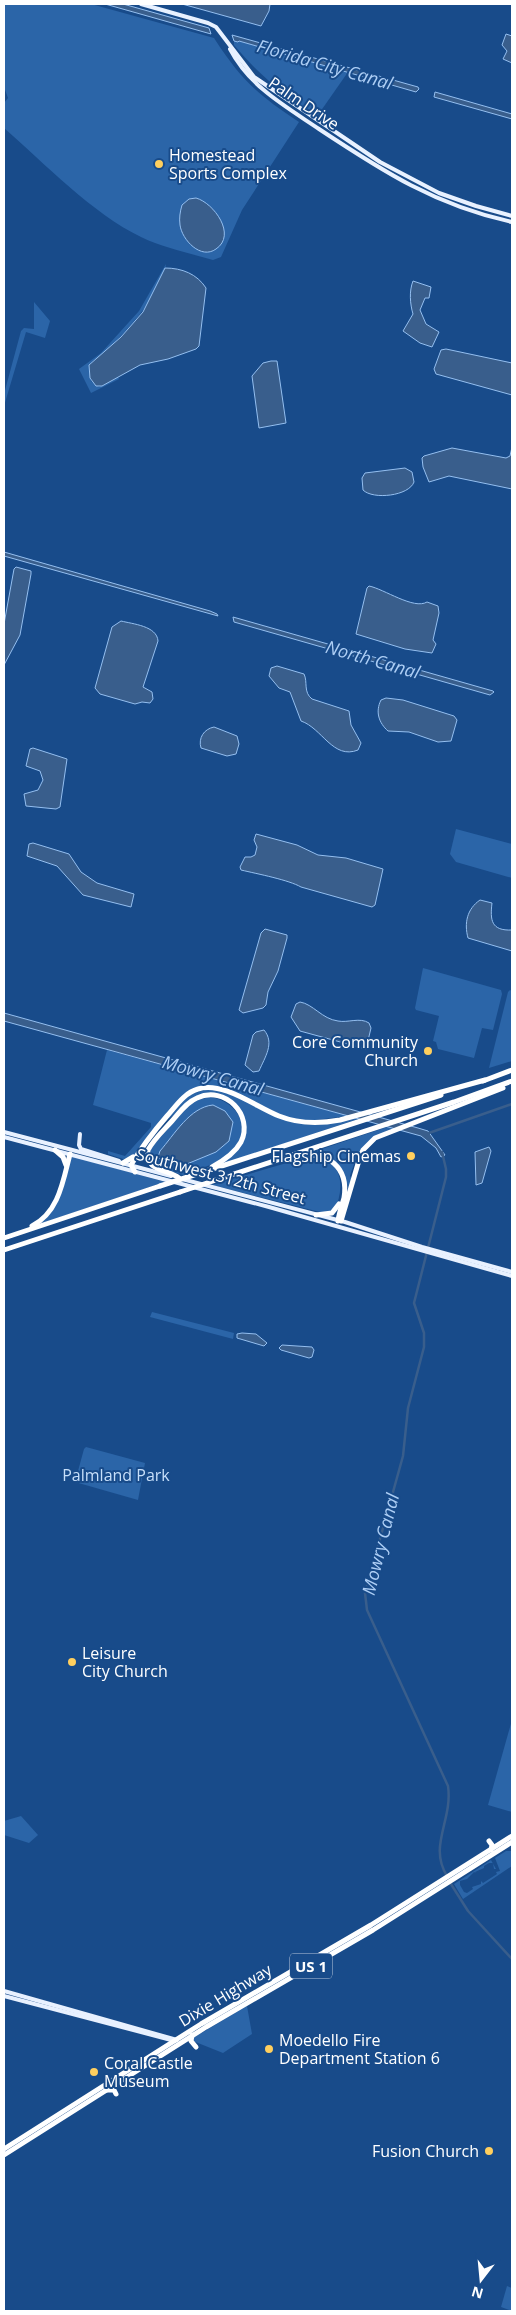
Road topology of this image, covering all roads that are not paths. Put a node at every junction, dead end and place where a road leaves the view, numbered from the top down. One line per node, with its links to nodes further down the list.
1 (141, 4): 2 (main road)
2 (224, 38): 3 (main road, Palm Drive); 4 (main road, Palm Drive)
3 (512, 216)
4 (512, 222)
5 (512, 1070): 6 (highway)
6 (485, 1080): 13 (highway); 18 (highway)
7 (512, 1083): 16 (highway); 23 (highway)
8 (4, 1132): 14 (main road, Southwest 312th Street)
9 (80, 1134): 14 (main road)
10 (4, 1137): 11 (main road, Southwest 312th Street)
11 (55, 1150): 12 (main road, Southwest 312th Street); 19 (highway)
12 (70, 1154): 17 (main road, Southwest 312th Street); 19 (highway)
13 (138, 1154): 14 (highway); 15 (highway)
14 (122, 1163): 15 (main road, Southwest 312th Street)
15 (131, 1165): 17 (highway); 20 (main road, Southwest 312th Street)
16 (262, 1166): 21 (highway); 29 (highway, bridge)
17 (135, 1172): 23 (main road, Southwest 312th Street)
18 (197, 1174): 20 (highway); 25 (highway, bridge)
19 (64, 1176): 25 (highway)
20 (179, 1178): 22 (main road, Southwest 312th Street)
21 (344, 1190): 22 (highway); 23 (highway)
22 (316, 1215): 23 (main road, Southwest 312th Street)
23 (339, 1223): 24 (main road, Southwest 312th Street); 26 (main road, Southwest 312th Street)
24 (366, 1228): 26 (main road); 28 (main road, Southwest 312th Street)
25 (27, 1230): 27 (highway)
26 (355, 1231): 28 (main road, Southwest 312th Street)
27 (4, 1238)
28 (422, 1249): 30 (main road, Southwest 312th Street)
29 (4, 1250)
30 (512, 1274)
31 (489, 1841): 34 (highway)
32 (511, 1841): 33 (highway, Dixie Highway / US 1); 35 (highway, Dixie Highway / US 1)
33 (501, 1844): 34 (highway, Dixie Highway / US 1); 35 (highway)
34 (491, 1850): 36 (highway, Dixie Highway / US 1)
35 (466, 1872): 36 (highway, Dixie Highway / US 1)
36 (451, 1878): 37 (highway, Dixie Highway / US 1)
37 (446, 1882): 38 (highway, Dixie Highway / US 1); 38 (highway, Dixie Highway / US 1)
38 (401, 1910): 39 (highway, Dixie Highway / US 1); 41 (highway, Dixie Highway / US 1)
39 (312, 1959): 40 (highway, Dixie Highway / US 1); 41 (highway)
40 (280, 1977): 44 (highway); 45 (highway, Dixie Highway / US 1)
41 (288, 1978): 44 (highway, Dixie Highway / US 1)
42 (4, 1991): 49 (main road)
43 (4, 1996): 48 (main road)
44 (256, 1996): 46 (highway, Dixie Highway / US 1)
45 (233, 2004): 46 (highway); 49 (highway, Dixie Highway / US 1)
46 (212, 2023): 47 (highway, Dixie Highway / US 1)
47 (192, 2035): 49 (highway, Dixie Highway / US 1); 51 (highway)
48 (163, 2039): 49 (main road); 50 (highway)
49 (177, 2041): 50 (highway, Dixie Highway / US 1); 52 (highway, Dixie Highway / US 1)
50 (165, 2046): 54 (highway, Dixie Highway / US 1)
51 (196, 2047)
52 (105, 2090): 53 (highway); 55 (highway, Dixie Highway / US 1)
53 (116, 2094)
54 (51, 2118): 55 (highway); 56 (highway, Dixie Highway / US 1)
55 (27, 2140): 56 (highway, Dixie Highway / US 1)
56 (4, 2152)

